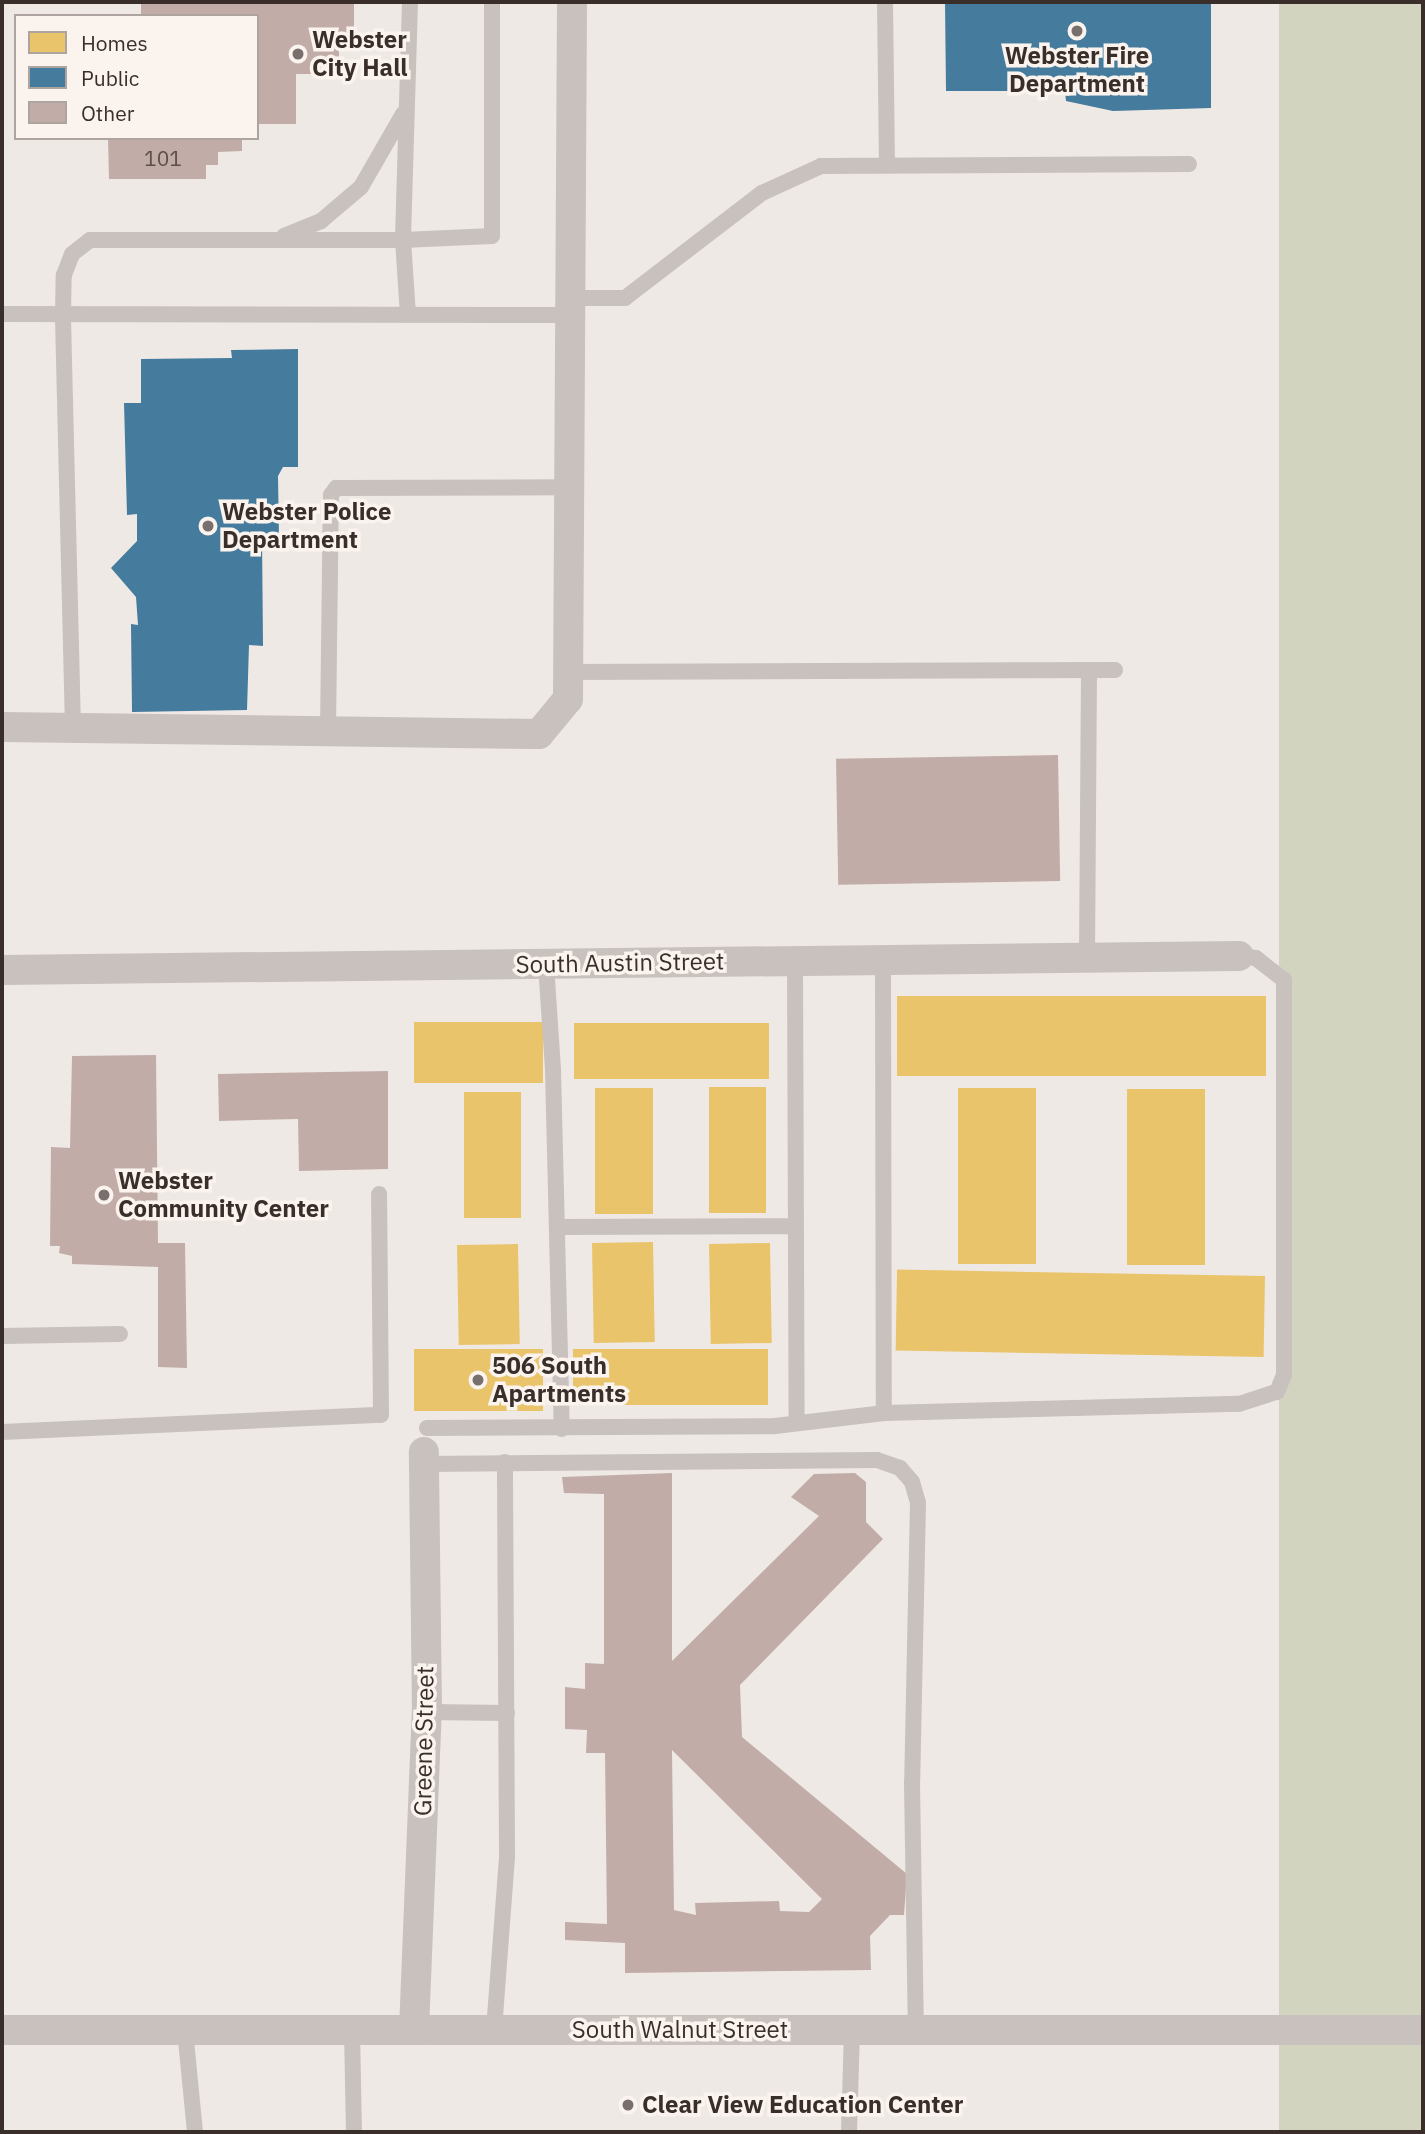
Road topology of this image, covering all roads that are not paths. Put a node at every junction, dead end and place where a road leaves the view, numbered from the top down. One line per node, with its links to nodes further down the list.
1 (410, 2): 5 (lane)
2 (492, 2): 9 (lane)
3 (572, 2): 10 (street)
4 (885, 2): 7 (lane)
5 (406, 104): 8 (lane); 9 (lane)
6 (1188, 164): 7 (lane)
7 (887, 165): 10 (lane)
8 (272, 240): 9 (lane); 12 (lane)
9 (403, 240): 13 (lane)
10 (570, 306): 13 (lane); 14 (street)
11 (2, 314): 12 (lane)
12 (63, 314): 13 (lane); 19 (lane)
13 (408, 315)
14 (569, 487): 17 (street); 20 (lane)
15 (1115, 670): 16 (lane)
16 (1089, 671): 17 (lane); 22 (lane)
17 (568, 672): 20 (street)
18 (2, 727): 19 (street)
19 (73, 728): 20 (street)
20 (328, 731)
21 (1239, 956): 22 (street, South Austin Street); 32 (lane)
22 (1087, 958): 23 (street, South Austin Street)
23 (883, 960): 24 (street, South Austin Street); 32 (lane)
24 (795, 961): 25 (street, South Austin Street); 28 (lane)
25 (546, 964): 26 (street, South Austin Street); 29 (lane)
26 (2, 970)
27 (379, 1194): 35 (lane)
28 (795, 1226): 29 (lane); 33 (lane)
29 (557, 1227): 34 (lane)
30 (120, 1334): 31 (lane)
31 (2, 1336)
32 (884, 1413): 33 (lane)
33 (797, 1423): 34 (lane)
34 (562, 1429): 36 (lane)
35 (2, 1432)
36 (425, 1448): 37 (lane); 38 (street, Greene Street)
37 (505, 1462): 39 (lane); 45 (lane)
38 (427, 1712): 39 (lane); 47 (street, Greene Street)
39 (507, 1713): 43 (lane)
40 (2, 2030): 41 (street, South Walnut Street)
41 (185, 2030): 42 (street, South Walnut Street); 48 (lane)
42 (352, 2030): 47 (street, South Walnut Street); 49 (lane)
43 (494, 2030): 44 (street, South Walnut Street); 47 (street, South Walnut Street)
44 (852, 2030): 45 (street, South Walnut Street); 50 (lane)
45 (916, 2030): 46 (street, South Walnut Street)
46 (1423, 2030)
47 (414, 2031)
48 (195, 2132)
49 (354, 2132)
50 (849, 2132)

